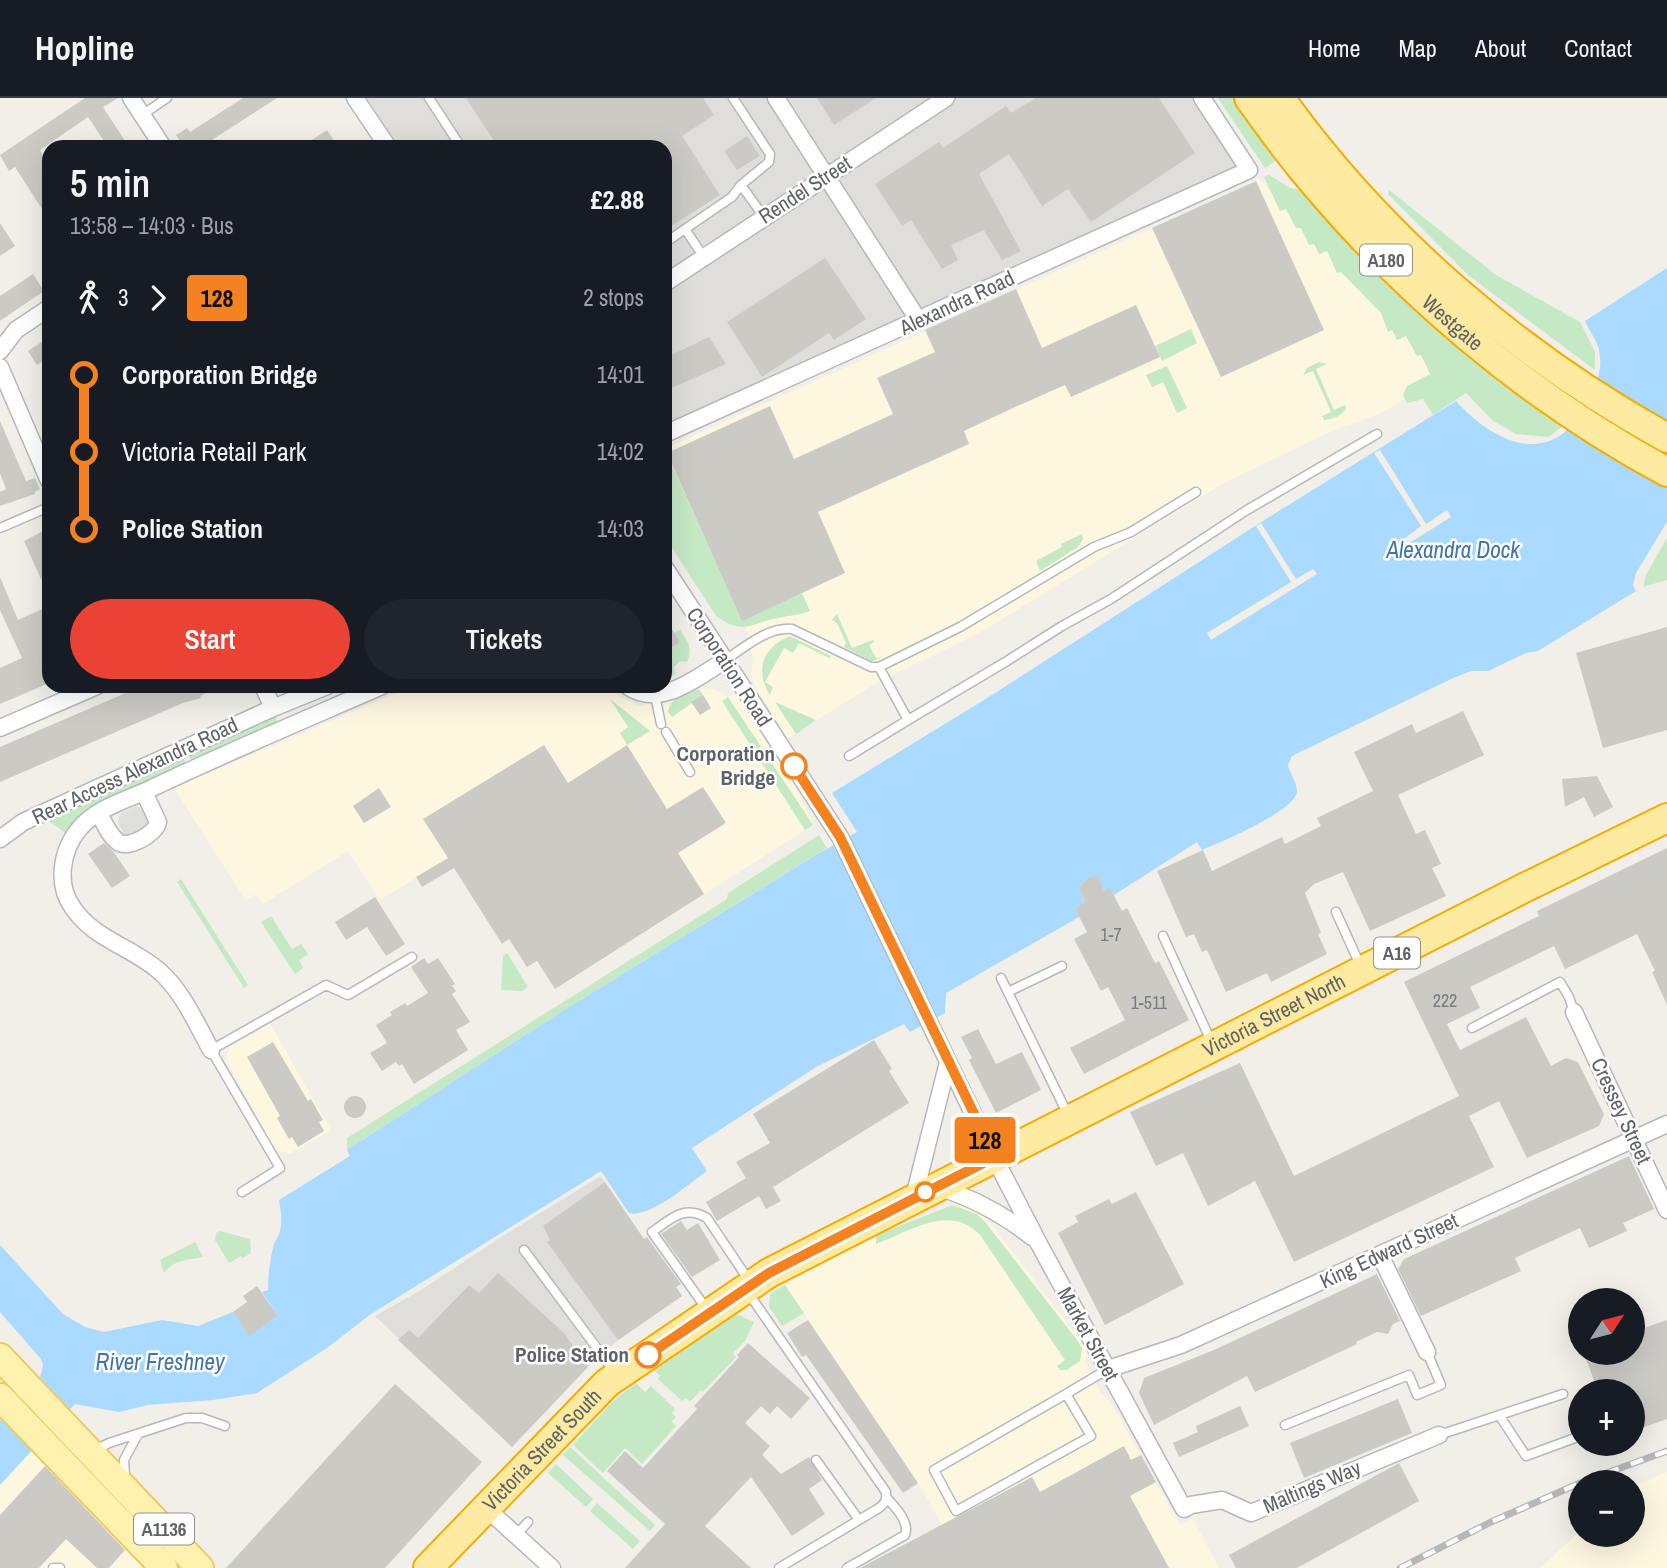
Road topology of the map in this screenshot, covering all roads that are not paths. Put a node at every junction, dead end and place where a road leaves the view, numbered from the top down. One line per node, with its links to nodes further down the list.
1 (131, 98): 11 (street)
2 (167, 98): 11 (lane)
3 (355, 98): 13 (street)
4 (429, 98): 14 (lane)
5 (733, 98): 16 (lane)
6 (776, 98): 15 (street)
7 (946, 98): 15 (street, Rendel Street)
8 (1202, 98): 23 (street, Alexandra Road)
9 (1248, 98): 30 (highway, Westgate / A180)
10 (1280, 98): 28 (highway, Westgate / A180)
11 (142, 115): 12 (street)
12 (158, 140)
13 (383, 140)
14 (456, 140)
15 (827, 177): 17 (street, Rendel Street); 23 (street)
16 (741, 185): 17 (lane); 18 (lane)
17 (764, 217): 20 (street, Rendel Street)
18 (685, 229): 19 (lane); 20 (lane)
19 (672, 238)
20 (703, 256): 21 (street, Rendel Street)
21 (672, 278)
22 (42, 313): 24 (street)
23 (919, 321): 26 (street, Alexandra Road)
24 (0, 351)
25 (0, 367): 29 (street)
26 (672, 432)
27 (1377, 434): 46 (lane)
28 (1667, 438)
29 (42, 465)
30 (1667, 472)
31 (1196, 492): 36 (lane)
32 (42, 510): 33 (lane)
33 (0, 528)
34 (672, 579): 35 (street, Corporation Road)
35 (724, 661): 36 (lane); 37 (street); 63 (street, Corporation Road)
36 (879, 667): 46 (lane)
37 (672, 690)
38 (81, 693): 47 (street)
39 (266, 693): 45 (street)
40 (310, 693): 45 (street, Rear Access Alexandra Road)
41 (366, 693): 50 (street)
42 (642, 693): 44 (street)
43 (661, 693): 44 (street)
44 (655, 695): 49 (lane)
45 (273, 708): 53 (street, Rear Access Alexandra Road)
46 (908, 720): 48 (lane)
47 (0, 728)
48 (849, 756)
49 (690, 772)
50 (144, 792): 51 (street); 51 (street)
51 (99, 813): 65 (street)
52 (1667, 818): 58 (highway, Victoria Street North / A16)
53 (0, 839)
54 (1336, 912): 58 (lane)
55 (1163, 936): 64 (lane)
56 (411, 957): 65 (lane)
57 (1062, 965): 60 (lane)
58 (1363, 971): 64 (highway, Victoria Street North / A16)
59 (1001, 978): 60 (lane)
60 (1008, 992): 67 (lane)
61 (1574, 1012): 62 (lane); 69 (street, Cressey Street)
62 (1472, 1028)
63 (933, 1032): 66 (street, Market Street)
64 (1214, 1046): 67 (highway, Victoria Street North / A16)
65 (211, 1050): 71 (lane)
66 (947, 1062): 70 (street, Market Street); 72 (street)
67 (1070, 1119): 70 (highway, Victoria Street North / A16)
68 (1667, 1124): 69 (street, King Edward Street)
69 (1634, 1139): 73 (street, Cressey Street); 76 (street, King Edward Street)
70 (995, 1157): 72 (highway, Victoria Street South / A16); 74 (street, Market Street)
71 (242, 1192)
72 (925, 1192): 74 (street); 77 (highway, Victoria Street South / A16)
73 (1667, 1210)
74 (1039, 1244): 81 (street, Market Street)
75 (524, 1250): 82 (lane)
76 (1380, 1255): 79 (street); 81 (street, King Edward Street)
77 (748, 1287): 78 (highway, Victoria Street South / A16); 78 (lane); 95 (lane)
78 (709, 1312): 82 (highway, Victoria Street South / A16)
79 (1427, 1352): 87 (lane)
80 (0, 1357): 93 (main road, A1136)
81 (1108, 1369): 83 (lane); 97 (street, Market Street)
82 (618, 1376): 96 (highway, Victoria Street South / A16)
83 (1066, 1394): 83 (lane)
84 (1563, 1395): 86 (lane)
85 (0, 1397): 93 (main road, A1136)
86 (1499, 1415): 90 (lane); 91 (lane)
87 (1285, 1425)
88 (225, 1426): 89 (lane)
89 (138, 1434): 93 (lane); 94 (lane)
90 (1439, 1435): 97 (street, Maltings Way)
91 (1568, 1441)
92 (816, 1460): 98 (lane)
93 (90, 1470): 94 (main road, A1136); 103 (main road, A1136)
94 (128, 1490): 104 (main road, A1136)
95 (887, 1498): 98 (lane); 108 (lane)
96 (486, 1508): 100 (street); 105 (highway, Victoria Street South / A16)
97 (1184, 1509)
98 (859, 1520): 107 (lane)
99 (528, 1522): 100 (lane)
100 (516, 1535): 106 (street)
101 (53, 1568): 102 (lane)
102 (60, 1568)
103 (164, 1568)
104 (200, 1568)
105 (429, 1568)
106 (552, 1568)
107 (779, 1568)
108 (847, 1568)

